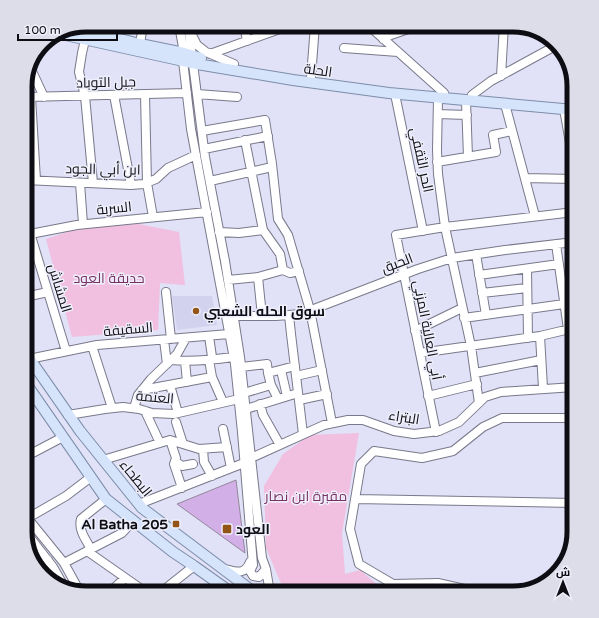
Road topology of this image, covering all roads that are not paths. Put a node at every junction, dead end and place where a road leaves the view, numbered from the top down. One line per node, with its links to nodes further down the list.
1 (92, 32): 16 (main road, الحلة)
2 (142, 32): 16 (street)
3 (181, 32): 21 (street)
4 (189, 32): 21 (street)
5 (191, 32): 20 (street)
6 (245, 32): 15 (street)
7 (267, 32): 15 (street)
8 (314, 32): 25 (street)
9 (376, 32): 13 (street)
10 (399, 32): 13 (street)
11 (504, 32): 24 (street)
12 (67, 35): 14 (main road, الحلة)
13 (383, 39): 19 (street)
14 (85, 40): 21 (main road, الحلة); 32 (street)
15 (247, 41): 20 (street)
16 (140, 44): 21 (main road, الحلة)
17 (344, 48): 19 (street)
18 (552, 48): 24 (street)
19 (398, 52): 31 (street)
20 (210, 54): 22 (street)
21 (188, 58): 22 (main road, الحلة); 27 (street); 28 (street); 29 (main road, الحلة)
22 (234, 64): 25 (main road, الحلة)
23 (34, 74): 35 (street)
24 (501, 76): 36 (street)
25 (311, 77): 31 (main road, الحلة)
26 (145, 94): 27 (street, جبل التوباد); 30 (street, جبل التوباد); 60 (street)
27 (187, 94): 48 (street)
28 (197, 94): 33 (street); 42 (street)
29 (395, 94): 31 (main road, الحلة); 69 (street, الحر الثقفي)
30 (114, 95): 32 (street, جبل التوباد); 61 (street)
31 (441, 95): 36 (main road, الحلة); 40 (street)
32 (85, 96): 35 (street, جبل التوباد); 59 (street)
33 (237, 96)
34 (32, 97): 35 (street, جبل التوباد)
35 (44, 97)
36 (469, 98): 37 (main road, الحلة); 38 (main road, الحلة); 41 (street)
37 (504, 104): 39 (main road, الحلة); 43 (street)
38 (567, 105)
39 (567, 110)
40 (438, 114): 41 (street); 50 (street)
41 (467, 115): 49 (street)
42 (202, 131): 44 (street); 47 (street)
43 (512, 131): 49 (street); 53 (street)
44 (268, 136): 46 (street); 51 (street)
45 (32, 138): 56 (street)
46 (245, 140): 47 (street); 52 (street)
47 (204, 149): 57 (street)
48 (196, 155): 60 (street, ابن أبي الجود); 62 (street)
49 (468, 157): 50 (street)
50 (437, 162): 67 (street)
51 (272, 167): 52 (street); 80 (street)
52 (252, 172): 57 (street); 68 (street)
53 (525, 178): 54 (street); 64 (street)
54 (567, 179)
55 (32, 180): 56 (street, ابن أبي الجود)
56 (36, 180): 58 (street, ابن أبي الجود)
57 (210, 181): 71 (street)
58 (80, 182): 59 (street, ابن أبي الجود); 66 (street)
59 (94, 183): 61 (street, ابن أبي الجود)
60 (147, 183): 61 (street, ابن أبي الجود); 65 (street)
61 (131, 185)
62 (207, 212): 65 (street, السربة); 104 (street)
63 (567, 213): 64 (street, أبي العالية المزني)
64 (535, 216): 67 (street, أبي العالية المزني)
65 (153, 217): 66 (street, السربة)
66 (83, 224): 70 (street, السربة)
67 (445, 227): 69 (street, أبي العالية المزني); 76 (street)
68 (263, 230): 71 (street); 79 (street)
69 (423, 231): 81 (street, أبي العالية المزني)
70 (32, 232)
71 (219, 232): 84 (street)
72 (567, 243): 73 (street, الحبق)
73 (556, 244): 75 (street, الحبق); 77 (street)
74 (32, 249): 88 (street, المشاش)
75 (476, 254): 76 (street, الحبق); 82 (street)
76 (452, 258): 81 (street, الحبق); 93 (street)
77 (559, 264): 78 (street); 85 (street)
78 (527, 269): 82 (street); 87 (street)
79 (283, 270): 80 (street); 83 (street)
80 (298, 271): 95 (street)
81 (404, 274): 95 (street, الحبق); 103 (street, أبي العالية المزني)
82 (480, 275): 90 (street)
83 (258, 277): 84 (street); 100 (street)
84 (228, 280): 99 (street)
85 (562, 285): 86 (street); 92 (street)
86 (567, 285)
87 (527, 288): 90 (street); 94 (street)
88 (48, 292): 91 (street); 112 (street, المشاش)
89 (166, 292): 109 (street)
90 (482, 293): 96 (street)
91 (32, 295)
92 (564, 304): 94 (street); 98 (street)
93 (462, 308): 101 (street); 103 (street)
94 (528, 309): 96 (street); 108 (street)
95 (310, 310): 97 (street, الحبق); 124 (street)
96 (486, 314): 101 (street)
97 (290, 315): 100 (street, الحبق); 121 (street)
98 (567, 315)
99 (233, 316): 100 (street, الحبق); 122 (street)
100 (262, 316)
101 (464, 318): 111 (street)
102 (567, 330): 106 (street)
103 (415, 331): 113 (street, أبي العالية المزني)
104 (229, 334): 105 (street, السقيفة); 115 (street)
105 (210, 336): 107 (street, السقيفة); 116 (street)
106 (540, 336): 108 (street); 117 (street)
107 (186, 338): 109 (street, السقيفة); 120 (street)
108 (528, 338): 111 (street)
109 (168, 339): 110 (street, السقيفة); 120 (street)
110 (92, 346): 112 (street, السقيفة); 148 (street)
111 (471, 346): 113 (street); 126 (street)
112 (66, 351): 114 (street, السقيفة)
113 (420, 353): 141 (street, أبي العالية المزني)
114 (32, 354)
115 (233, 357): 116 (street); 138 (street)
116 (209, 360): 118 (street); 128 (street)
117 (542, 360): 126 (street); 134 (street)
118 (185, 361): 120 (street); 129 (street)
119 (32, 362): 153 (main road, البطحاء)
120 (169, 362): 135 (street)
121 (295, 366): 123 (street); 127 (street)
122 (241, 367): 125 (street); 138 (street)
123 (281, 370): 125 (street); 139 (street)
124 (322, 370): 127 (street); 137 (street)
125 (268, 373): 132 (street)
126 (475, 373): 130 (street)
127 (296, 376): 140 (street)
128 (212, 377): 129 (street); 145 (street)
129 (187, 382): 131 (street)
130 (477, 384): 141 (street); 146 (street)
131 (170, 385): 135 (street); 152 (street)
132 (271, 385): 138 (street, العتمة); 143 (street)
133 (567, 387): 134 (street, البتراء)
134 (544, 388): 146 (street, البتراء)
135 (142, 390): 149 (street)
136 (32, 392): 142 (main road)
137 (327, 394): 140 (street); 156 (street)
138 (241, 396): 145 (street, العتمة); 150 (street); 169 (street)
139 (287, 396): 140 (street); 143 (street)
140 (298, 396): 159 (street)
141 (428, 396): 158 (street, أبي العالية المزني)
142 (37, 399): 144 (street); 160 (main road)
143 (278, 399): 147 (street)
144 (32, 402)
145 (223, 402): 152 (street, العتمة)
146 (479, 403): 158 (street, البتراء)
147 (260, 404): 150 (street); 164 (street)
148 (112, 408): 149 (street, العتمة); 153 (street, العتمة)
149 (134, 408): 151 (street, العتمة)
150 (246, 408): 169 (street)
151 (145, 411): 152 (street, العتمة); 162 (street)
152 (178, 413)
153 (68, 415): 168 (main road, البطحاء)
154 (567, 418): 177 (street)
155 (176, 422): 163 (street)
156 (332, 423): 158 (street, البتراء); 159 (street, البتراء)
157 (224, 429): 165 (street)
158 (436, 432)
159 (303, 434): 164 (street, البتراء)
160 (63, 437): 167 (street); 174 (main road)
161 (170, 440): 162 (street); 163 (street); 170 (street)
162 (160, 443): 168 (street)
163 (182, 444): 166 (street)
164 (280, 445): 169 (street, البتراء)
165 (227, 447): 166 (street); 172 (street)
166 (203, 449): 173 (street)
167 (32, 453)
168 (103, 460): 179 (main road, البطحاء)
169 (248, 460): 172 (street, البتراء); 185 (street); 191 (street)
170 (175, 461): 171 (street); 175 (street)
171 (193, 464)
172 (231, 468): 173 (street, البتراء)
173 (212, 476): 175 (street, البتراء)
174 (91, 477): 176 (main road); 180 (street)
175 (182, 488): 179 (street, البتراء)
176 (106, 499): 181 (main road); 184 (street)
177 (355, 499): 178 (street); 201 (street)
178 (567, 503)
179 (139, 504): 190 (main road, البطحاء)
180 (32, 513)
181 (127, 516): 184 (street); 189 (main road)
182 (32, 523): 187 (street)
183 (32, 540): 186 (street)
184 (89, 550): 187 (street); 192 (street)
185 (252, 555): 190 (street); 191 (street)
186 (48, 560): 188 (street); 193 (street)
187 (64, 563): 194 (street)
188 (42, 564)
189 (194, 566): 197 (street); 198 (main road)
190 (222, 568): 199 (main road, البطحاء)
191 (266, 570): 200 (street)
192 (125, 578): 195 (street); 196 (street)
193 (59, 579)
194 (76, 585)
195 (116, 586)
196 (137, 586)
197 (169, 586)
198 (222, 586)
199 (246, 586)
200 (269, 586)
201 (451, 586)

